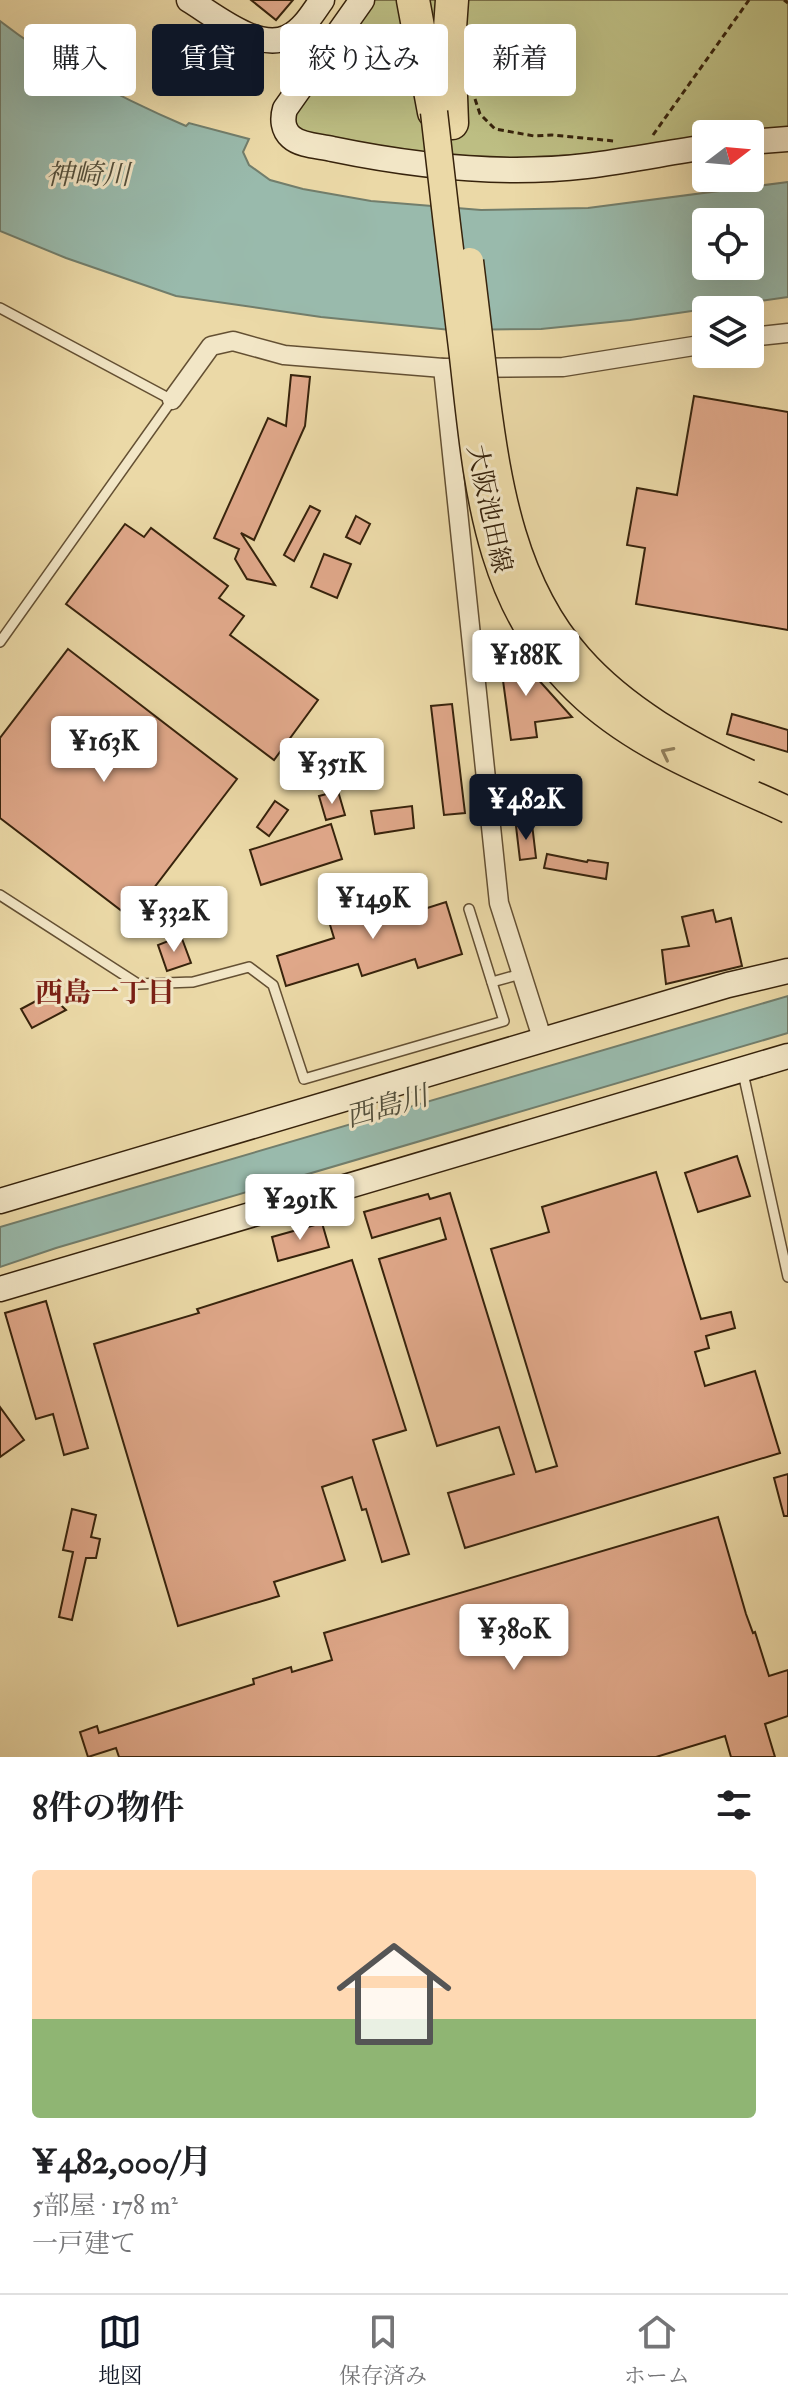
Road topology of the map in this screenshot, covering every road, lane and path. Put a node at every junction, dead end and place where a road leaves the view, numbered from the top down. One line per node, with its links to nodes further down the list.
1 (189, 0): 2 (street)
2 (322, 0)
3 (362, 0): 13 (street)
4 (413, 0): 8 (highway)
5 (452, 0): 8 (highway)
6 (749, 0): 9 (path)
7 (474, 96): 11 (path)
8 (443, 117): 21 (main road, 大阪池田線, bridge); 22 (main road, 大阪池田線, one-way to 8, bridge)
9 (645, 137)
10 (788, 139): 12 (street)
11 (623, 140)
12 (764, 141)
13 (692, 149)
14 (0, 308): 19 (lane)
15 (788, 333): 16 (street)
16 (764, 336)
17 (692, 346): 18 (street)
18 (443, 368): 19 (street); 26 (street)
19 (172, 400): 20 (lane)
20 (0, 642)
21 (788, 791)
22 (788, 810)
23 (0, 895): 27 (lane)
24 (469, 909): 27 (lane)
25 (788, 971): 28 (street)
26 (521, 974): 27 (lane); 28 (street)
27 (492, 982)
28 (543, 1041): 31 (street)
29 (788, 1056): 30 (street)
30 (742, 1070): 32 (lane); 33 (street)
31 (0, 1201)
32 (788, 1277)
33 (0, 1289)

